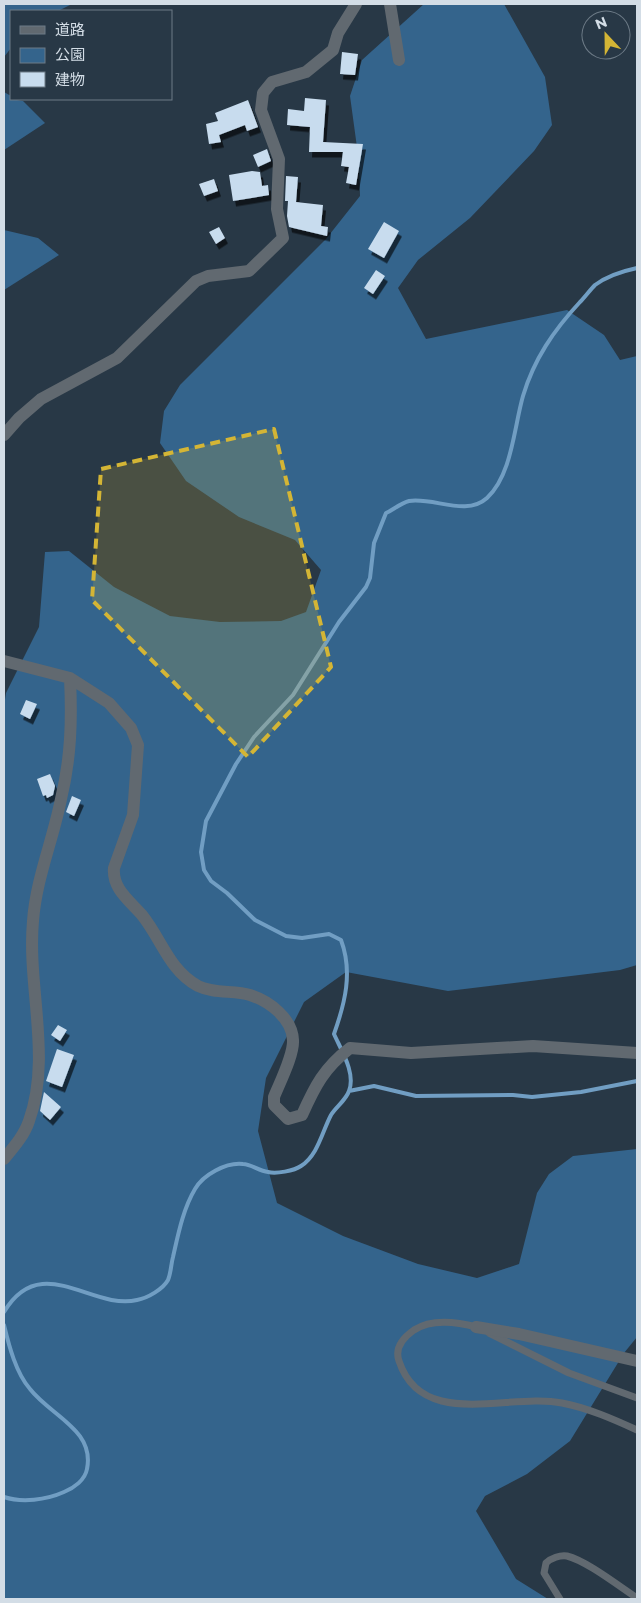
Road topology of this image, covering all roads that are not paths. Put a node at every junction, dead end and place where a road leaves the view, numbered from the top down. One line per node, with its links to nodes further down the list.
1 (356, 4): 4 (street)
2 (390, 4): 3 (street)
3 (399, 60)
4 (4, 435)
5 (4, 660): 6 (street)
6 (70, 678): 7 (street); 8 (street)
7 (637, 1053)
8 (4, 1159)
9 (476, 1327): 10 (street); 11 (lane); 12 (lane)
10 (637, 1361)
11 (637, 1398)
12 (637, 1430)
13 (637, 1598): 14 (lane)
14 (560, 1599)

